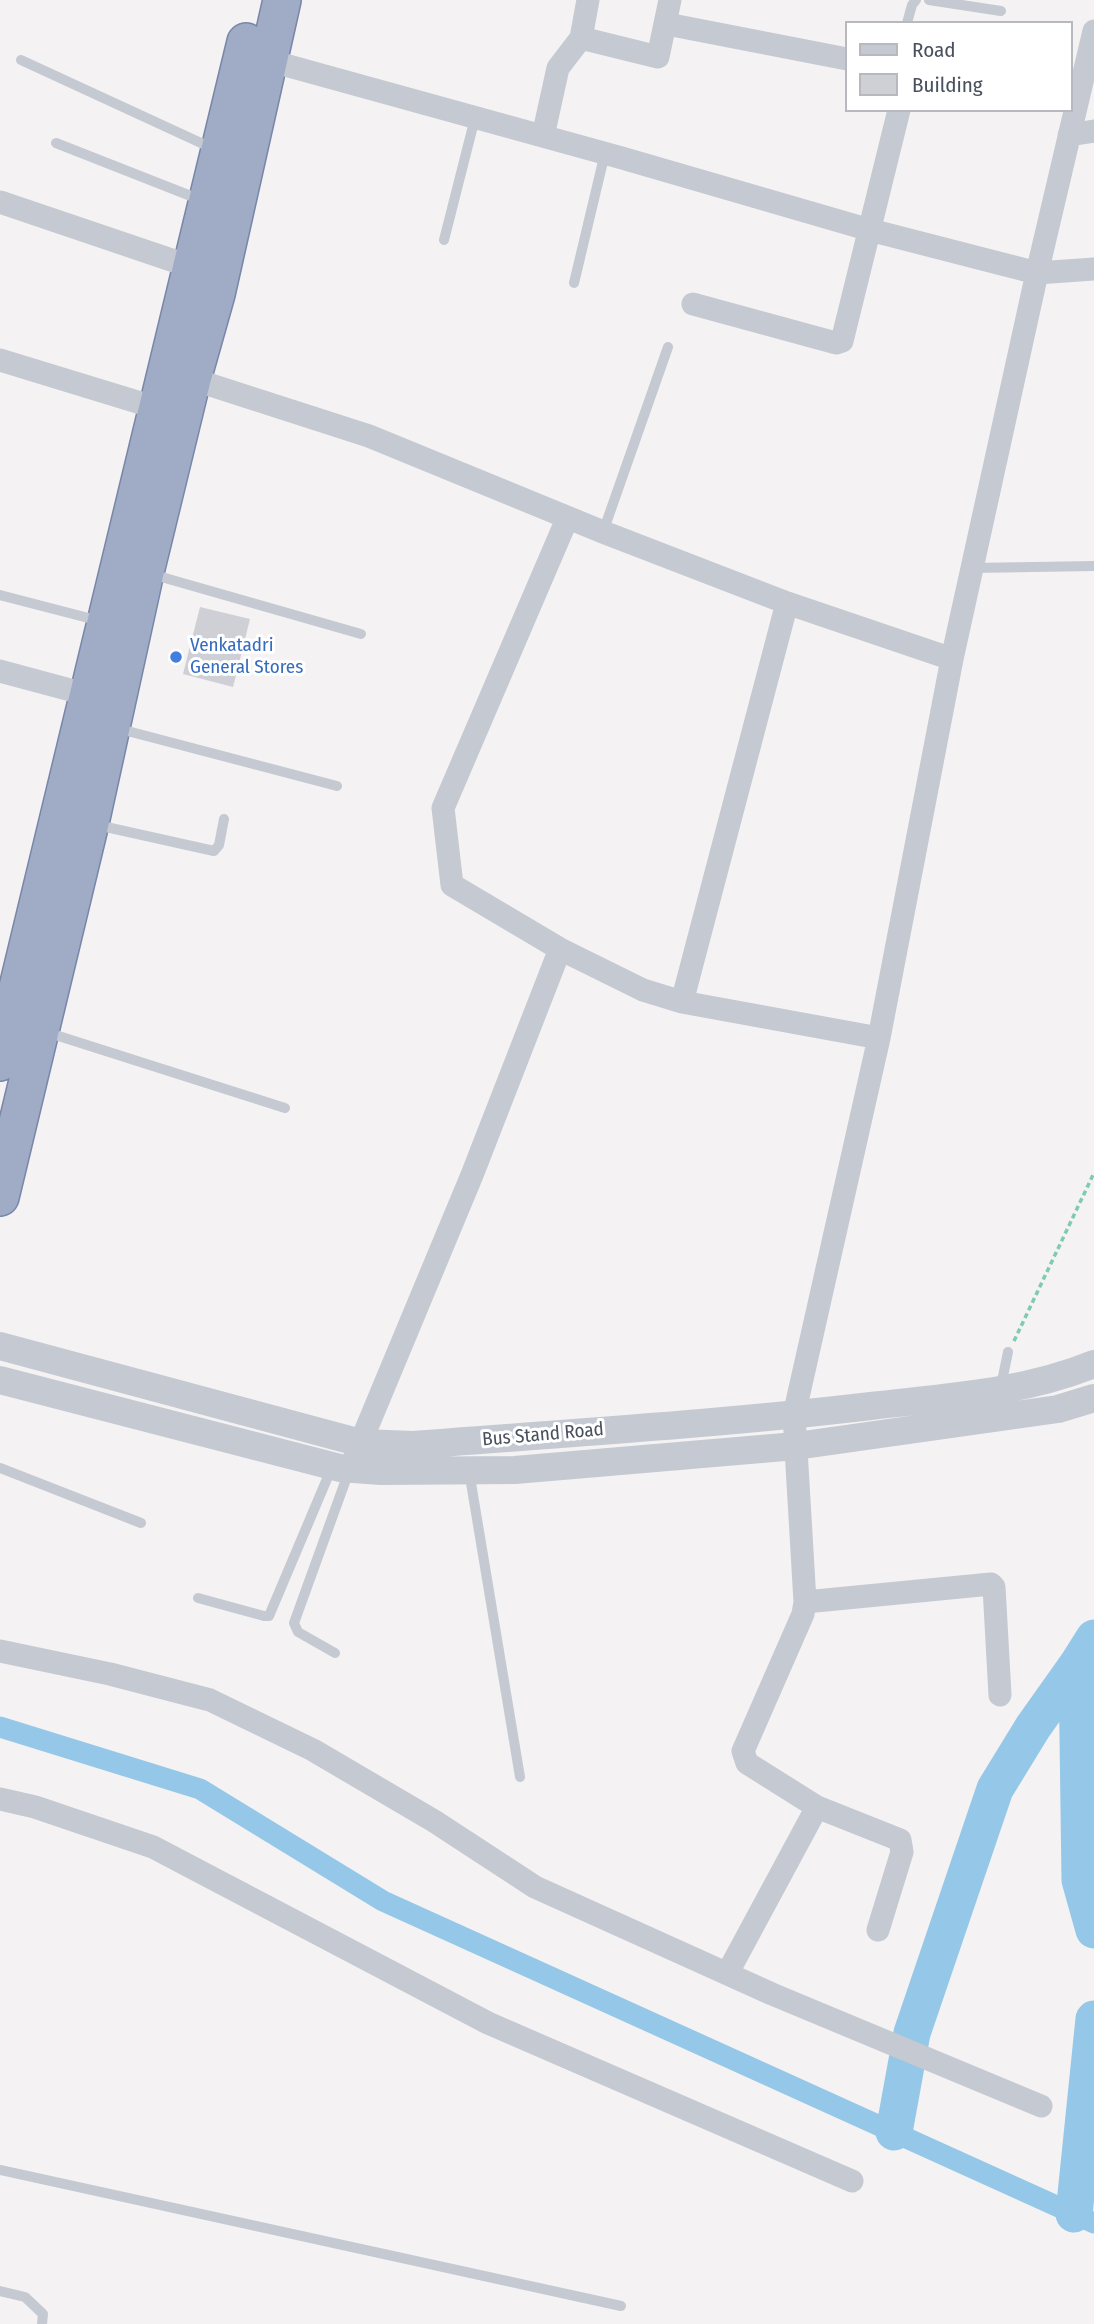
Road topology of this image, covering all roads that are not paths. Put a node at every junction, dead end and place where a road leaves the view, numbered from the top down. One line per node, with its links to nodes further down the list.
1 (256, 0): 23 (highway)
2 (282, 0): 14 (highway)
3 (589, 0): 11 (street)
4 (670, 0): 9 (street)
5 (916, 0): 8 (lane)
6 (929, 0): 7 (lane)
7 (1001, 11)
8 (908, 21)
9 (667, 24): 11 (street); 12 (street)
10 (1094, 31): 15 (street)
11 (581, 38): 21 (street)
12 (846, 59)
13 (21, 60): 23 (lane)
14 (267, 60): 18 (street); 36 (highway)
15 (1073, 102)
16 (899, 112): 27 (street)
17 (1072, 112): 20 (street)
18 (475, 118): 21 (street); 28 (lane)
19 (1094, 131): 20 (street)
20 (1069, 135): 31 (street)
21 (543, 136): 24 (street)
22 (56, 143): 26 (lane)
23 (220, 152): 26 (highway)
24 (605, 153): 27 (street); 32 (lane)
25 (0, 202): 29 (street)
26 (207, 203): 29 (highway)
27 (870, 230): 31 (street); 33 (street)
28 (444, 240)
29 (192, 267): 37 (highway)
30 (1094, 269): 31 (street)
31 (1037, 273): 41 (street)
32 (574, 283)
33 (693, 304)
34 (667, 347): 39 (lane)
35 (0, 360): 37 (street)
36 (192, 379): 38 (street); 42 (highway)
37 (158, 408): 45 (highway)
38 (567, 519): 39 (street); 54 (street)
39 (603, 532): 44 (street)
40 (1094, 566): 41 (lane)
41 (972, 568): 47 (street)
42 (145, 572): 46 (lane); 50 (highway)
43 (0, 595): 45 (lane)
44 (787, 603): 47 (street); 55 (street)
45 (106, 623): 49 (highway)
46 (361, 634)
47 (952, 659): 57 (street)
48 (0, 671): 49 (street)
49 (89, 695): 56 (highway)
50 (111, 727): 51 (lane); 53 (highway)
51 (337, 786)
52 (224, 819): 53 (lane)
53 (90, 823): 56 (highway)
54 (560, 949): 55 (street); 69 (street)
55 (682, 1002): 57 (street)
56 (18, 1015): 58 (highway); 59 (lane); 60 (highway)
57 (879, 1038): 67 (street)
58 (0, 1062)
59 (285, 1108)
60 (0, 1197)
61 (0, 1346): 69 (street, Bus Stand Road)
62 (1008, 1352): 66 (lane)
63 (1094, 1364): 66 (street, Bus Stand Road)
64 (0, 1380): 69 (street, Bus Stand Road)
65 (1094, 1398): 66 (street, Bus Stand Road)
66 (1001, 1404): 67 (street, Bus Stand Road); 68 (street, Bus Stand Road)
67 (794, 1415): 68 (street); 69 (street, Bus Stand Road)
68 (796, 1446): 71 (street, Bus Stand Road); 74 (street)
69 (348, 1459): 71 (street, Bus Stand Road); 73 (lane); 76 (lane)
70 (0, 1468): 72 (lane)
71 (469, 1471): 78 (lane)
72 (141, 1523)
73 (198, 1598)
74 (806, 1602): 77 (street); 80 (street)
75 (0, 1651): 82 (street)
76 (335, 1653)
77 (1000, 1695)
78 (520, 1777)
79 (0, 1799): 85 (street)
80 (817, 1807): 81 (street); 82 (street)
81 (878, 1930)
82 (727, 1974): 83 (street)
83 (1041, 2106)
84 (0, 2170): 87 (lane)
85 (852, 2181)
86 (0, 2291): 88 (lane)
87 (621, 2306)
88 (42, 2324)

